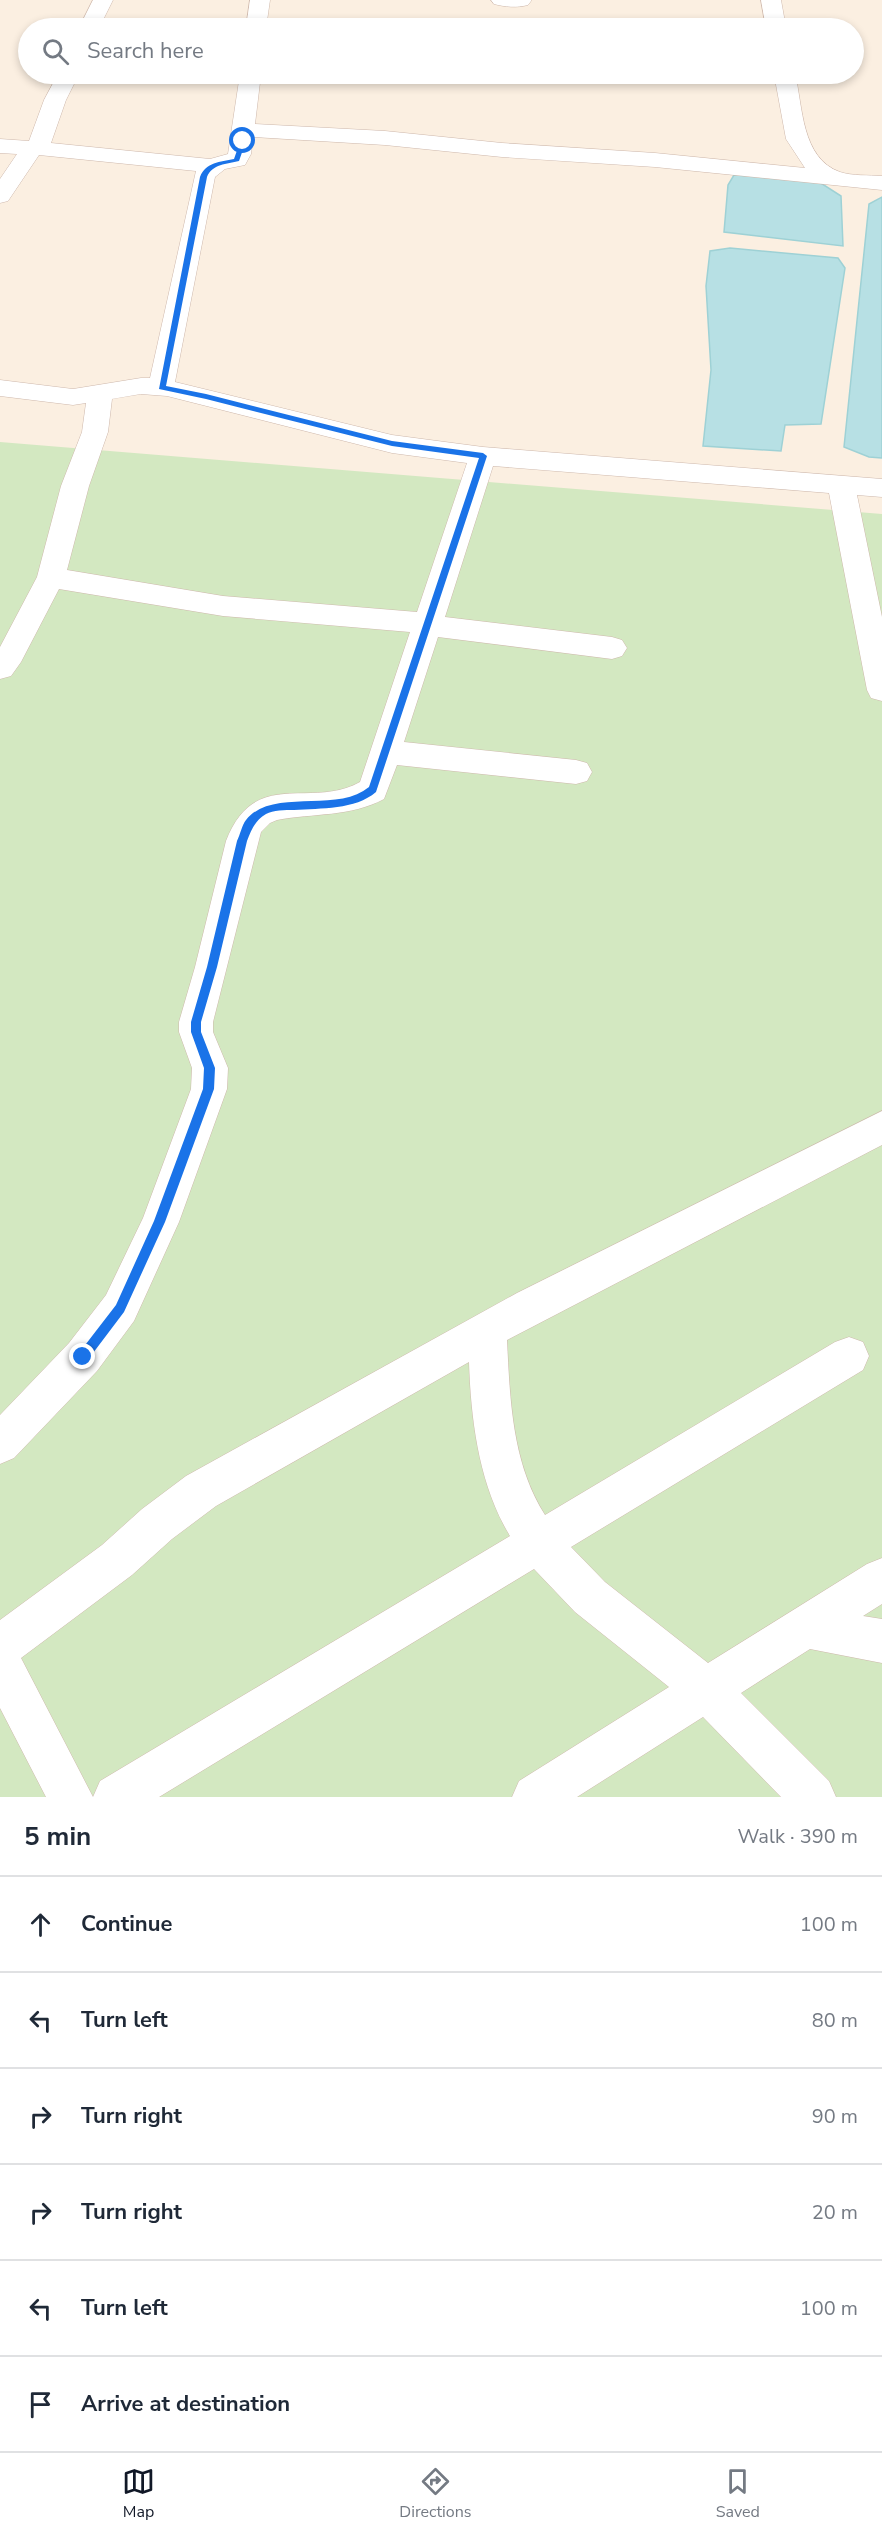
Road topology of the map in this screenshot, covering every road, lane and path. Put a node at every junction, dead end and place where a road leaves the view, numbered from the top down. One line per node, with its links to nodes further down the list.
1 (103, 0): 4 (street)
2 (260, 0): 5 (street)
3 (771, 0): 6 (street)
4 (94, 18)
5 (257, 18)
6 (774, 18)
7 (63, 84): 12 (street)
8 (250, 84): 10 (street)
9 (787, 84): 14 (street)
10 (244, 130): 13 (street); 14 (street)
11 (0, 146): 12 (street)
12 (35, 147): 13 (street); 16 (street)
13 (223, 163): 17 (street)
14 (833, 178): 15 (street)
15 (882, 183)
16 (0, 196)
17 (161, 387): 19 (street); 20 (street)
18 (0, 388): 19 (street)
19 (100, 393): 23 (street)
20 (483, 456): 21 (street); 24 (street)
21 (841, 485): 22 (street); 27 (street)
22 (882, 488)
23 (51, 577): 24 (street); 26 (street)
24 (427, 624): 25 (street); 28 (street)
25 (612, 648)
26 (0, 668)
27 (882, 690)
28 (385, 752): 29 (street); 33 (street)
29 (576, 772)
30 (882, 1127): 31 (street)
31 (487, 1331): 34 (street); 38 (street)
32 (849, 1356): 34 (street)
33 (0, 1444)
34 (539, 1543): 40 (street); 42 (street)
35 (882, 1579): 36 (street)
36 (805, 1627): 37 (street); 40 (street)
37 (882, 1641)
38 (0, 1647)
39 (0, 1663): 41 (street)
40 (706, 1689): 43 (street); 44 (street)
41 (70, 1797)
42 (116, 1797)
43 (535, 1797)
44 (813, 1797)

